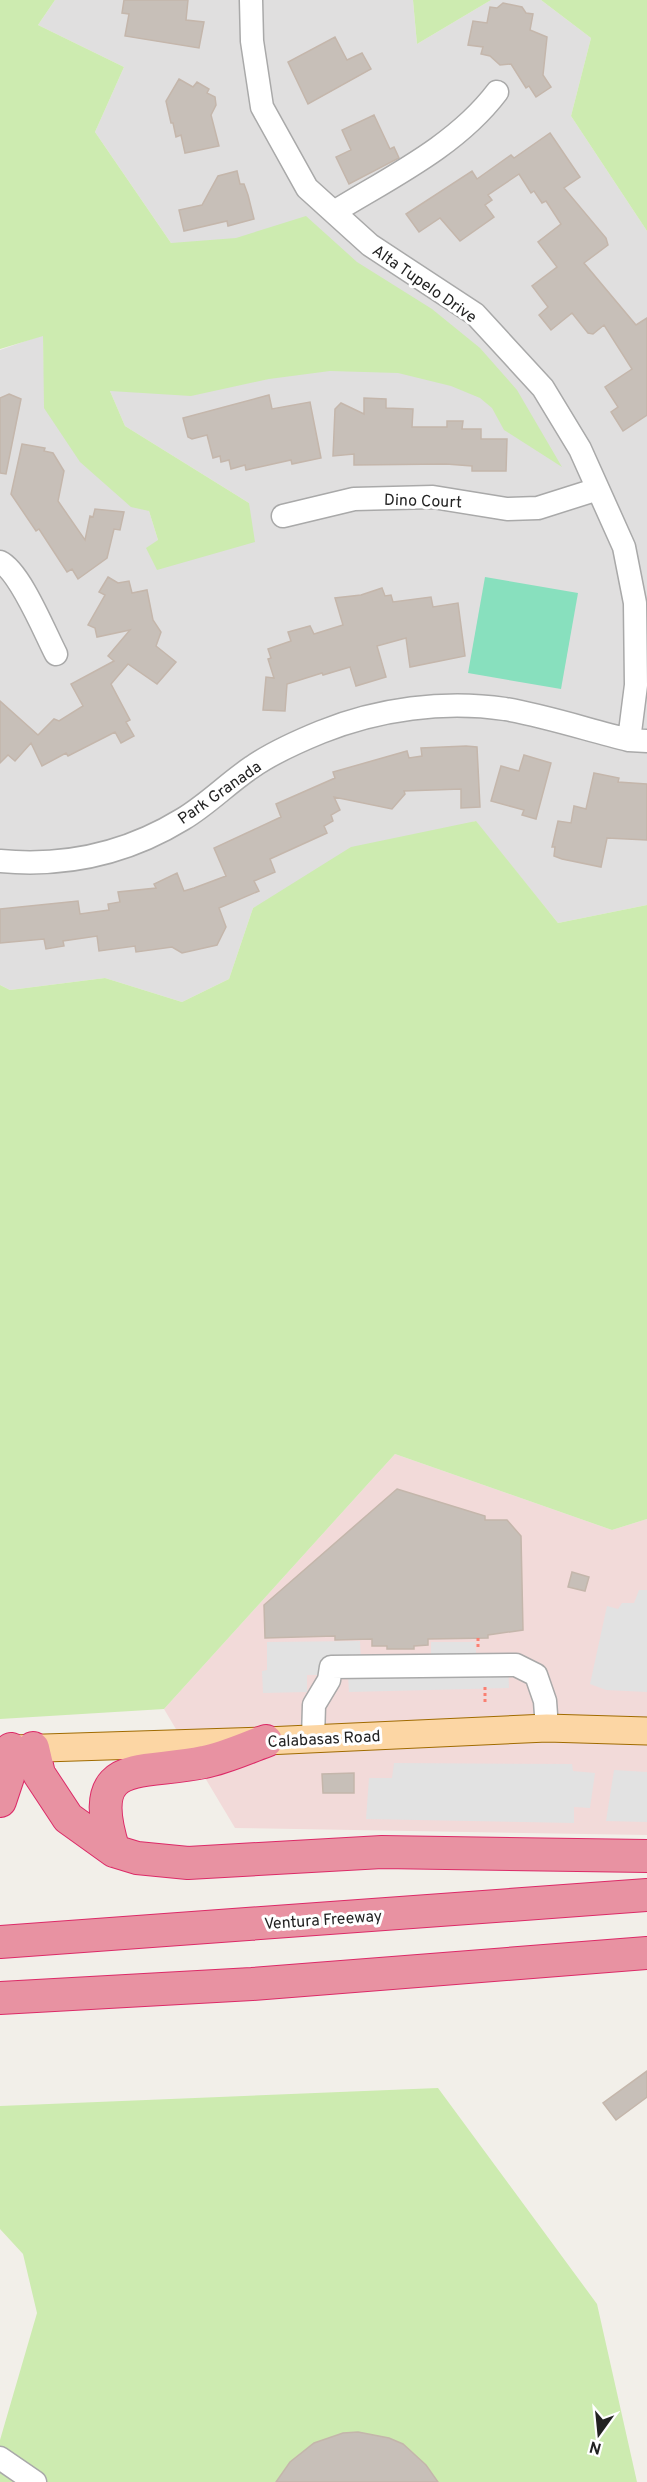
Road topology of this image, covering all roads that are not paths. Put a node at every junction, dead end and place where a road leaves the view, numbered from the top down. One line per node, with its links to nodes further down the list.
1 (251, 0): 3 (street, Alta Tupelo Drive)
2 (497, 92): 3 (street)
3 (334, 212): 4 (street, Alta Tupelo Drive)
4 (598, 489): 5 (street, Dino Court); 8 (street, Alta Tupelo Drive)
5 (283, 516)
6 (0, 562): 7 (street)
7 (56, 654)
8 (638, 740): 9 (street, Park Granada)
9 (0, 861)
10 (547, 1728): 11 (main road, Calabasas Road); 12 (main road, Calabasas Road); 12 (street)
11 (647, 1731)
12 (313, 1738): 13 (main road, Calabasas Road)
13 (266, 1741): 14 (main road, Calabasas Road); 16 (highway)
14 (15, 1749): 15 (highway); 16 (highway)
15 (0, 1801)
16 (114, 1851): 17 (highway)
17 (647, 1856)
18 (647, 1895): 19 (highway, Ventura Freeway)
19 (0, 1942)
20 (647, 1953): 21 (highway)
21 (0, 1998)
22 (0, 2458): 23 (street)
23 (35, 2482)

